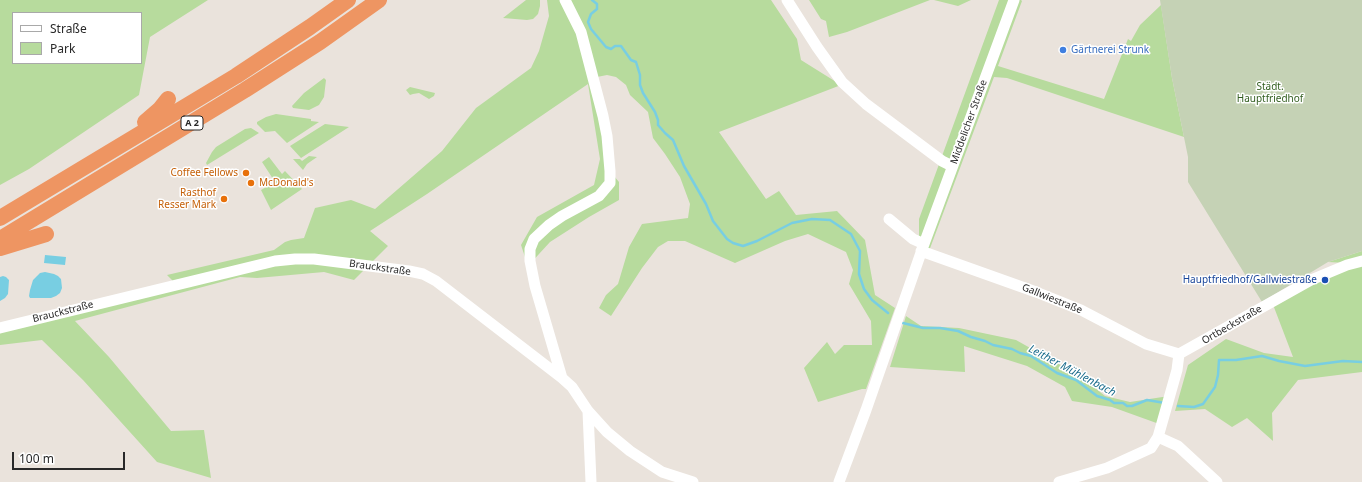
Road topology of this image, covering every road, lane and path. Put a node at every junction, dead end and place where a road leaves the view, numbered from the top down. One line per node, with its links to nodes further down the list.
1 (348, 0): 7 (highway, A 2)
2 (379, 0): 12 (highway, A 2)
3 (564, 0): 18 (street)
4 (787, 0): 8 (street)
5 (1014, 0): 8 (street, Middelicher Straße)
6 (168, 99): 7 (highway)
7 (115, 148): 9 (highway, A 2)
8 (952, 166): 14 (street, Middelicher Straße)
9 (0, 218)
10 (889, 219): 14 (street)
11 (46, 234): 13 (highway)
12 (0, 239)
13 (0, 248)
14 (923, 248): 17 (street, Gallwiestraße); 23 (street, Middelicher Straße)
15 (1362, 261): 17 (street, Ortbeckstraße)
16 (0, 328): 18 (street, Brauckstraße)
17 (1179, 354): 20 (street)
18 (562, 378): 19 (street, Brauckstraße)
19 (588, 411): 21 (street); 22 (street, Brauckstraße)
20 (1158, 437): 24 (street); 25 (street)
21 (592, 482)
22 (693, 482)
23 (839, 482)
24 (1059, 482)
25 (1217, 482)

